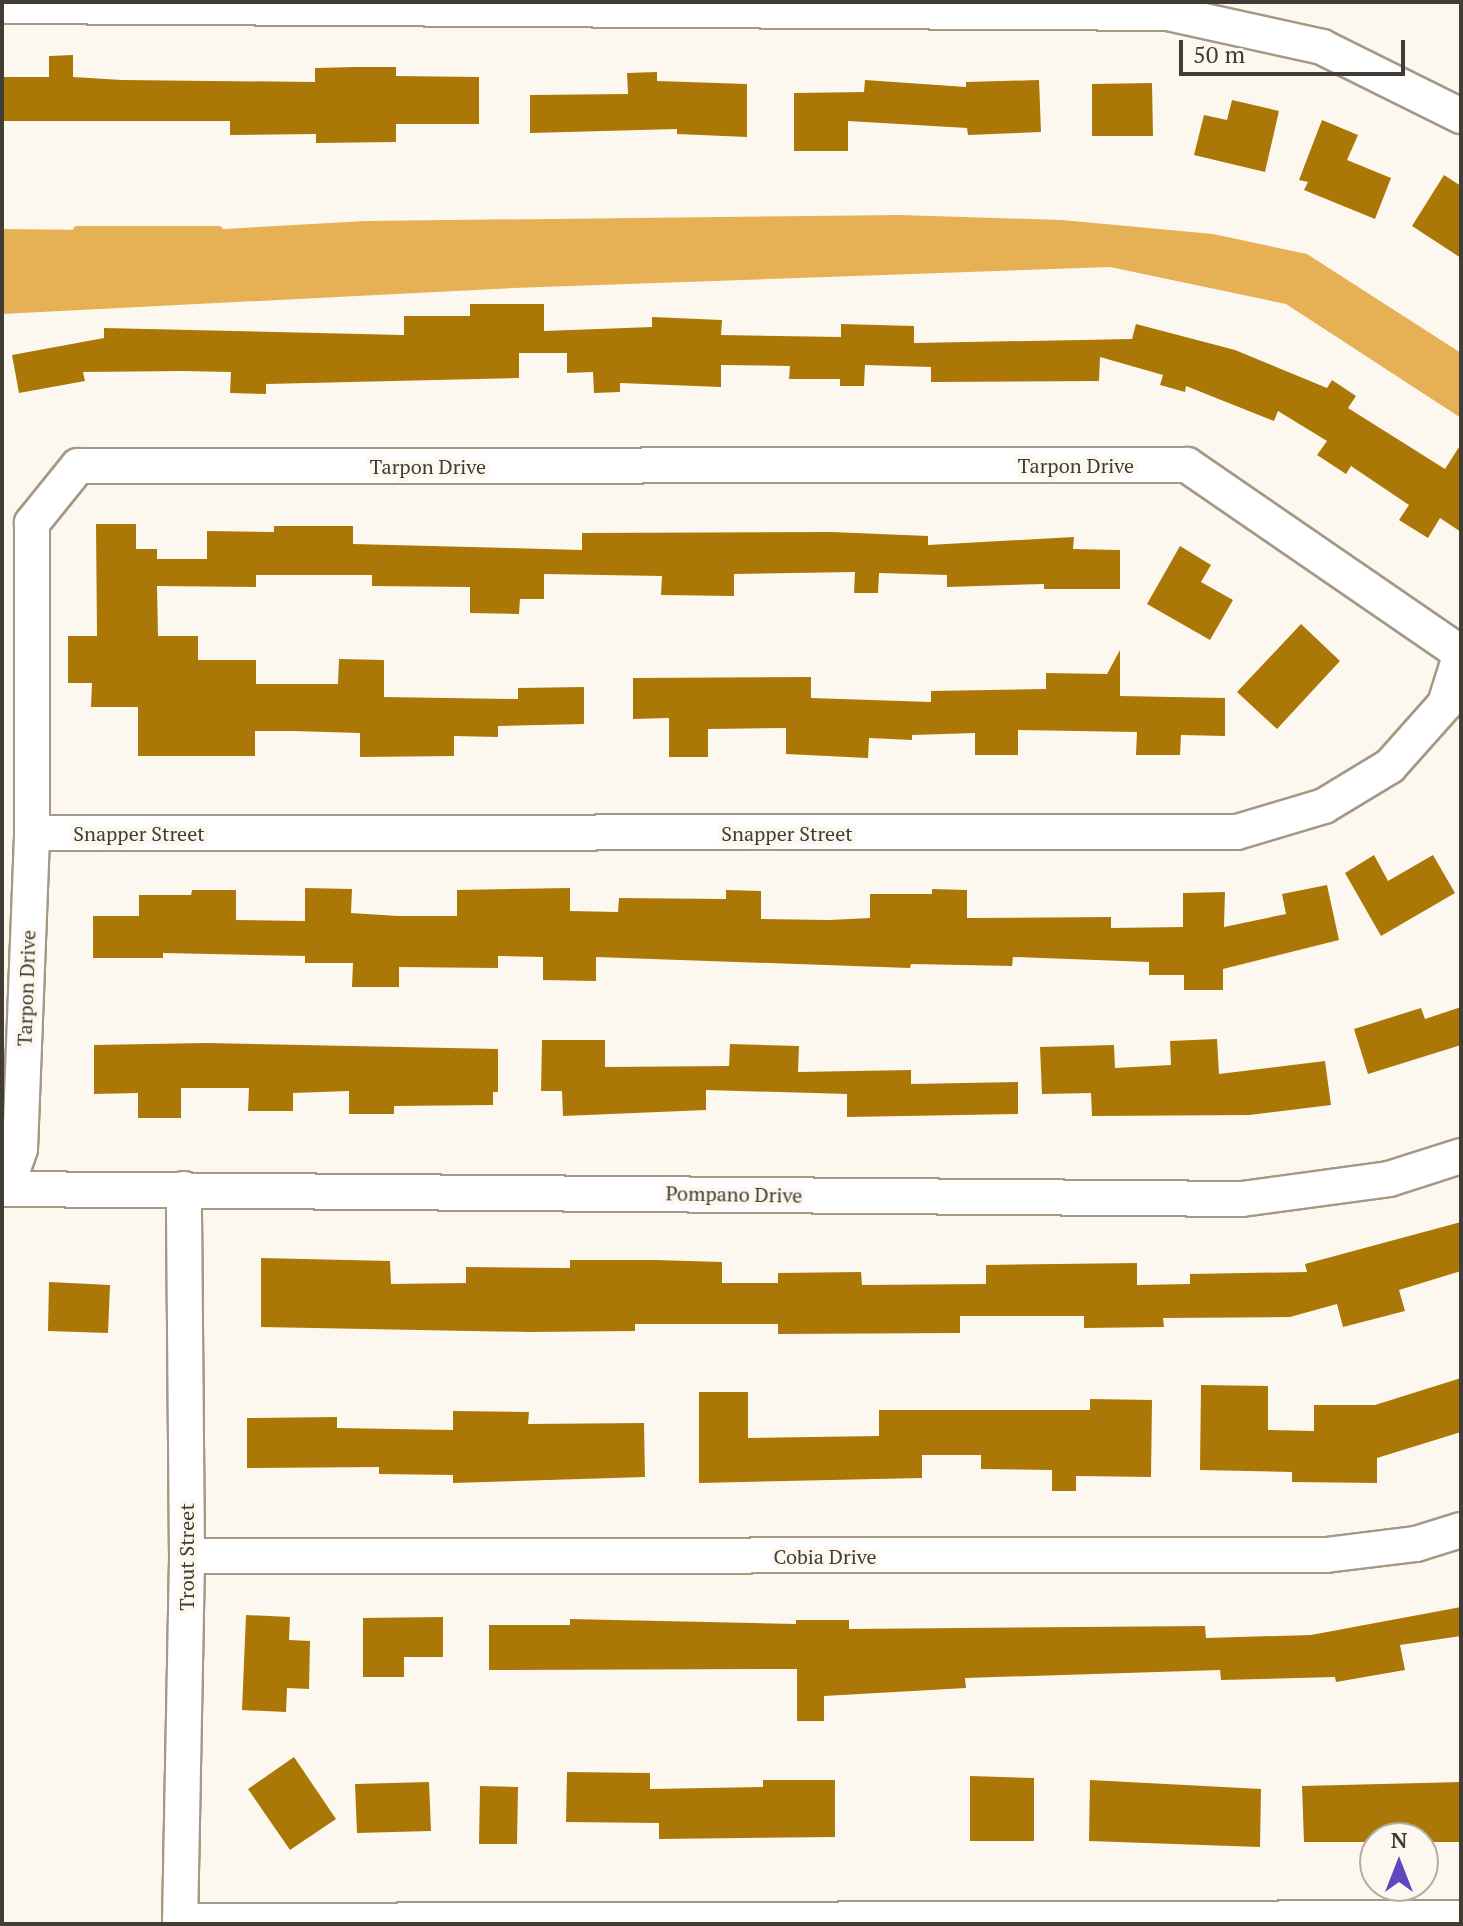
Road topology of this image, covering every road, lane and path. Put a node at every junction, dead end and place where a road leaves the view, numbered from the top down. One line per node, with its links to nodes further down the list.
1 (18, 5): 2 (street)
2 (1461, 116)
3 (1461, 653): 4 (street, Snapper Street); 4 (street, Tarpon Drive)
4 (32, 833): 6 (street, Tarpon Drive)
5 (1461, 1156): 7 (street, Pompano Drive)
6 (4, 1189): 7 (street, Pompano Drive)
7 (184, 1189): 9 (street, Trout Street)
8 (1461, 1530): 9 (street, Cobia Drive)
9 (187, 1556): 11 (street, Trout Street)
10 (1461, 1918): 11 (street)
11 (180, 1922)

